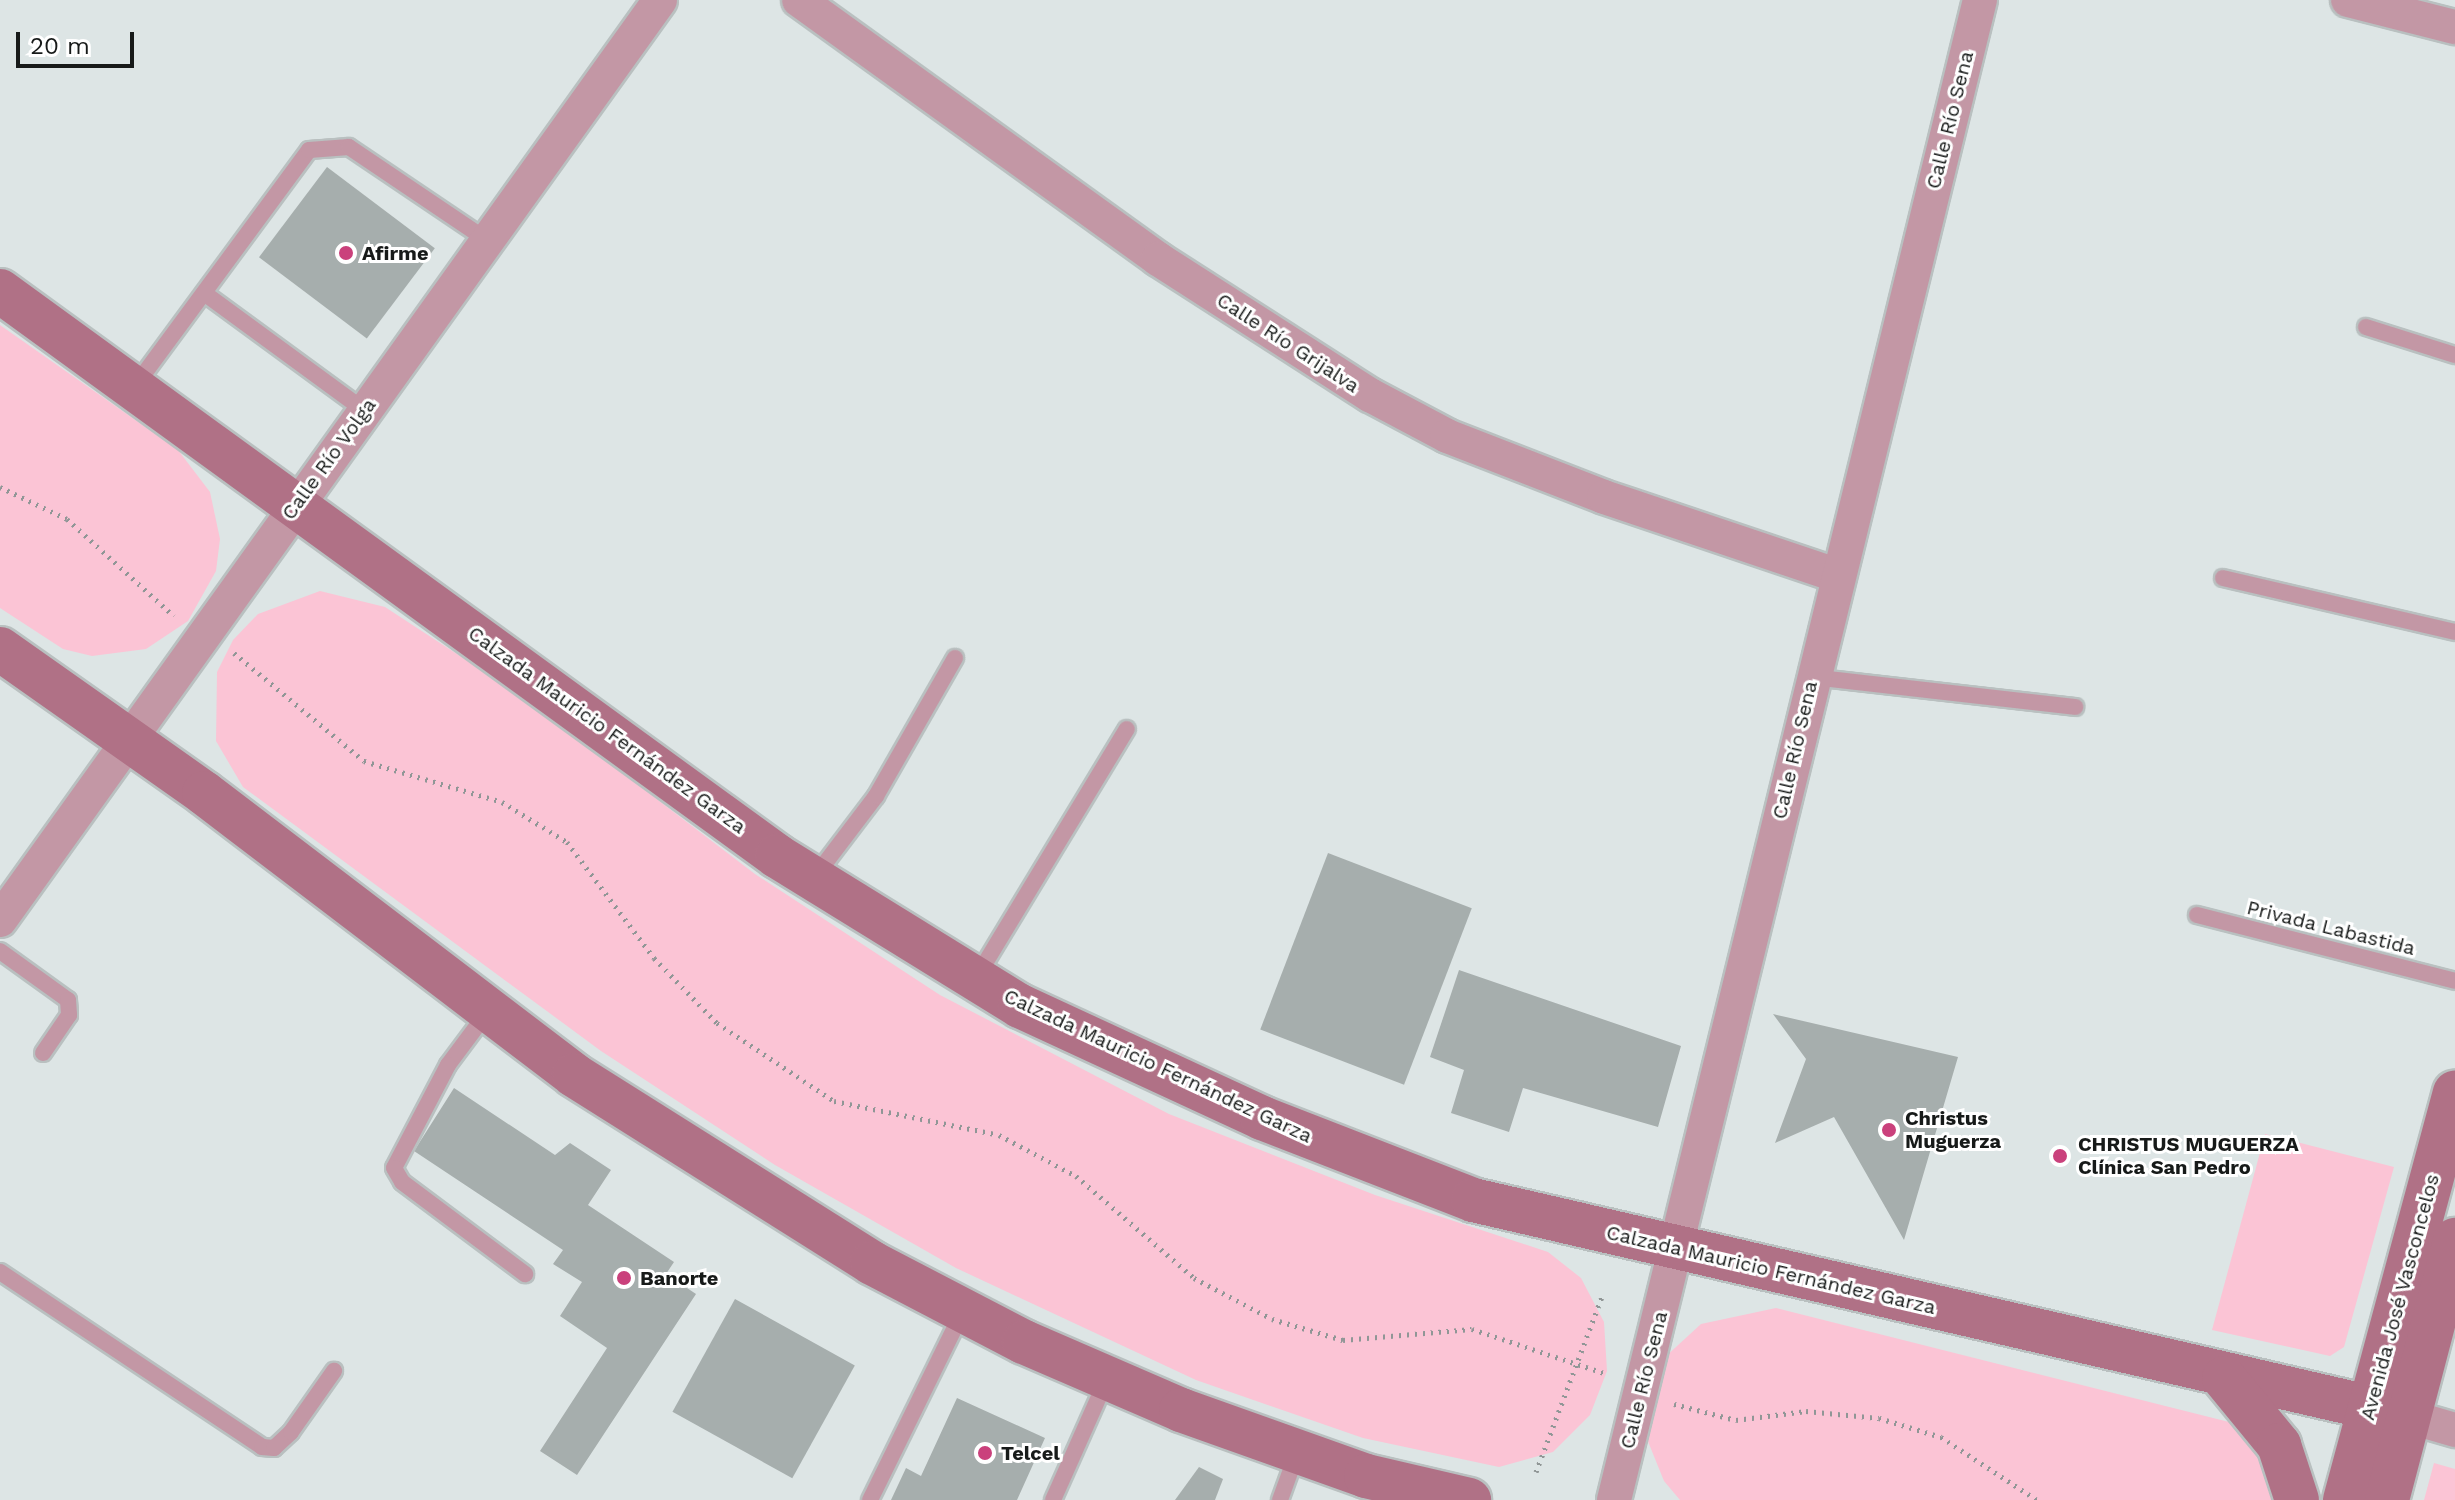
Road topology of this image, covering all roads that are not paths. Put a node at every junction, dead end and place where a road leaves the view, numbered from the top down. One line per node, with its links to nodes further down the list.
1 (660, 0): 6 (street, Calle Río Volga)
2 (799, 0): 14 (street, Calle Río Grijalva)
3 (1980, 0): 14 (street, Calle Río Sena)
4 (2348, 0): 5 (street)
5 (2455, 27)
6 (487, 240): 8 (lane); 12 (street, Calle Río Volga)
7 (0, 291): 11 (main road, Calzada Mauricio Fernández Garza)
8 (204, 293): 11 (lane); 12 (lane)
9 (2366, 327): 10 (lane)
10 (2455, 355)
11 (134, 388): 13 (main road, Calzada Mauricio Fernández Garza)
12 (364, 410): 13 (street, Calle Río Volga)
13 (296, 505): 22 (street, Calle Río Volga); 23 (main road, Calzada Mauricio Fernández Garza)
14 (1836, 575): 19 (street, Calle Río Sena)
15 (2223, 578): 16 (lane)
16 (2455, 632)
17 (0, 649): 22 (main road)
18 (955, 658): 23 (lane)
19 (1812, 677): 20 (lane); 33 (street, Calle Río Sena)
20 (2075, 707)
21 (1127, 729): 27 (lane)
22 (129, 739): 25 (street, Calle Río Volga); 29 (main road)
23 (812, 880): 27 (main road, Calzada Mauricio Fernández Garza)
24 (2197, 915): 28 (lane, Privada Labastida)
25 (0, 920)
26 (0, 951): 30 (lane)
27 (975, 979): 33 (main road, Calzada Mauricio Fernández Garza)
28 (2455, 981)
29 (489, 1010): 35 (lane); 36 (main road)
30 (43, 1053)
31 (2455, 1093): 40 (main road, Avenida José Vasconcelos)
32 (2455, 1240): 40 (main road, Avenida José Vasconcelos)
33 (1676, 1248): 39 (main road, Calzada Mauricio Fernández Garza); 47 (street, Calle Río Sena)
34 (0, 1272): 37 (lane)
35 (525, 1274)
36 (963, 1310): 38 (main road); 43 (lane)
37 (334, 1371)
38 (1107, 1378): 42 (main road); 44 (lane)
39 (2224, 1378): 40 (main road, Calzada Mauricio Fernández Garza); 48 (main road)
40 (2389, 1412): 41 (street); 49 (main road, Avenida José Vasconcelos); 50 (main road, Avenida José Vasconcelos)
41 (2455, 1430)
42 (1297, 1452): 45 (lane); 46 (main road)
43 (870, 1500)
44 (1053, 1500)
45 (1280, 1500)
46 (1469, 1500)
47 (1614, 1500)
48 (2297, 1500)
49 (2345, 1500)
50 (2387, 1500)

